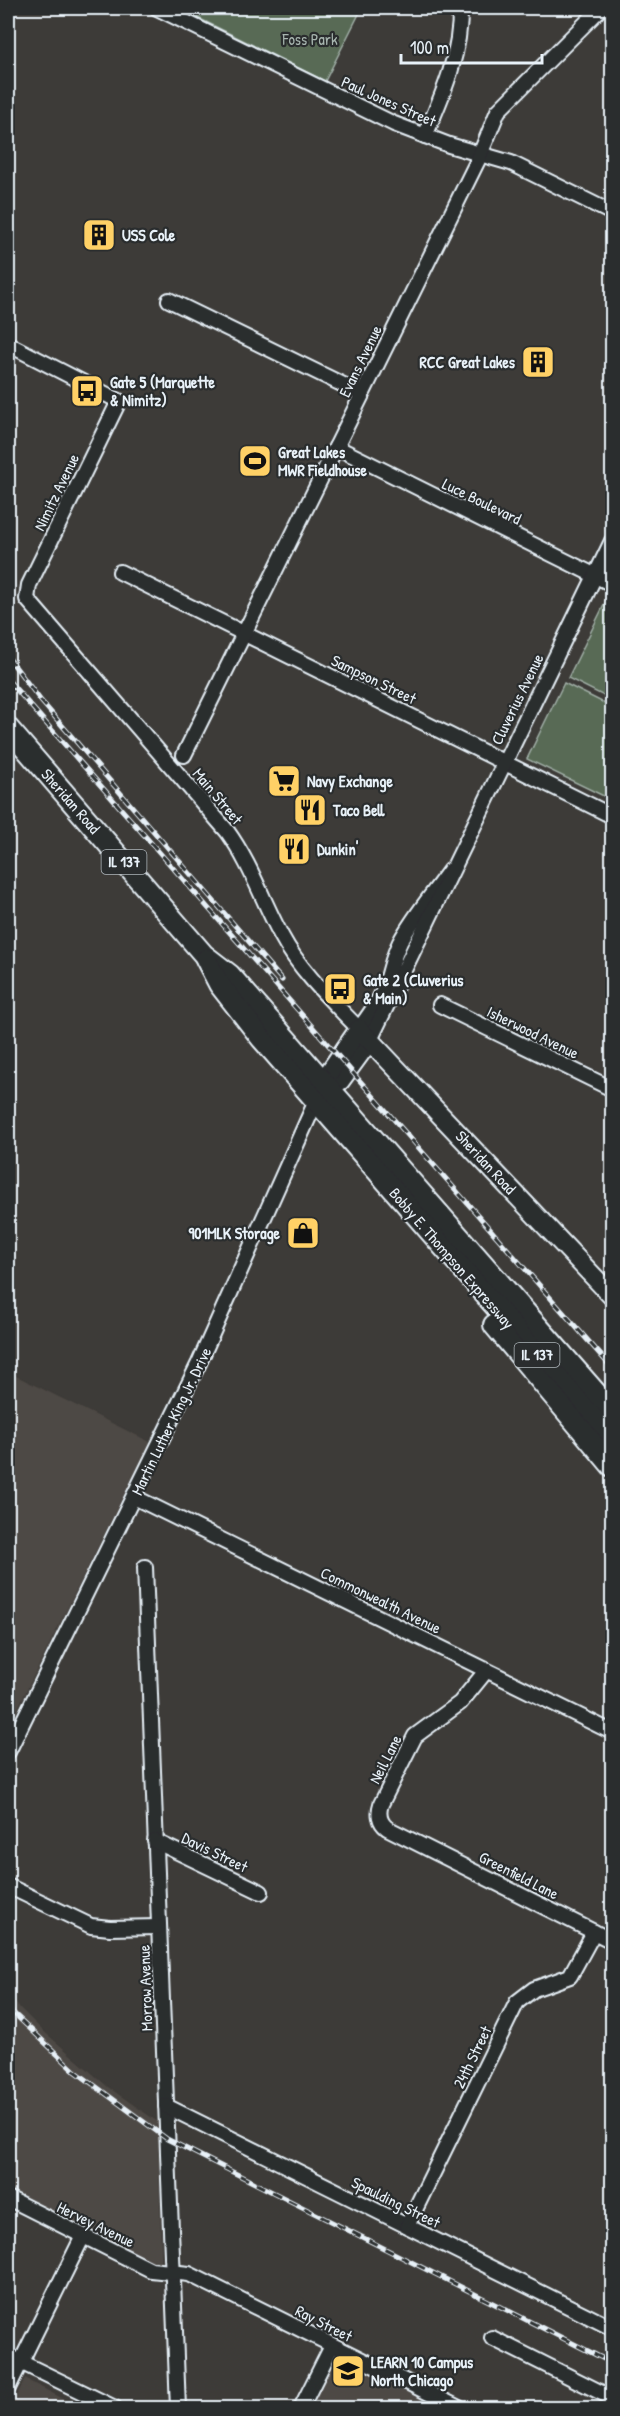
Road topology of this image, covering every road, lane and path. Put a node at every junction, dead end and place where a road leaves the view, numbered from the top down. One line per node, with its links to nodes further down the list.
1 (157, 8): 4 (street, Paul Jones Street)
2 (460, 8): 4 (street)
3 (601, 8): 5 (street, Evans Avenue)
4 (425, 136): 5 (street, Paul Jones Street)
5 (481, 153): 6 (street, Paul Jones Street); 9 (street, Evans Avenue)
6 (612, 213)
7 (169, 300): 9 (street)
8 (8, 344): 15 (street, Nimitz Avenue)
9 (363, 394): 10 (street, Evans Avenue)
10 (336, 447): 13 (street, Luce Boulevard); 16 (street, Evans Avenue)
11 (612, 541): 13 (street, Cluverius Avenue)
12 (120, 572): 16 (street, Sampson Street)
13 (595, 576): 14 (street, Luce Boulevard); 19 (street, Cluverius Avenue)
14 (612, 584)
15 (27, 599): 22 (street, Main Street)
16 (244, 633): 18 (street, Evans Avenue); 19 (street, Sampson Street)
17 (8, 728): 24 (highway, Sheridan Road / IL 137)
18 (184, 755)
19 (505, 762): 20 (street, Sampson Street); 22 (street, Cluverius Avenue)
20 (612, 816)
21 (440, 1005): 23 (street, Isherwood Avenue)
22 (364, 1035): 24 (main road, Martin Luther King Jr. Drive); 26 (main road, Sheridan Road)
23 (612, 1089)
24 (321, 1094): 25 (highway, Bobby E. Thompson Expressway / IL 137); 27 (highway, Bobby E. Thompson Expressway / IL 137); 30 (street, Martin Luther King Jr. Drive)
25 (461, 1269): 28 (highway, Bobby E. Thompson Expressway / IL 137); 29 (highway)
26 (612, 1296)
27 (612, 1411)
28 (612, 1440)
29 (612, 1466)
30 (134, 1497): 32 (street, Commonwealth Avenue); 34 (street, Martin Luther King Jr. Drive)
31 (145, 1567): 36 (street, Morrow Avenue)
32 (486, 1671): 33 (street, Commonwealth Avenue); 35 (street, Neil Lane)
33 (611, 1730)
34 (8, 1752)
35 (411, 1840): 40 (street, Greenfield Lane)
36 (155, 1841): 38 (street, Davis Street); 39 (street, Morrow Avenue)
37 (8, 1886): 39 (street)
38 (261, 1892)
39 (158, 1927): 42 (street, Morrow Avenue)
40 (594, 1932): 41 (street, Greenfield Lane); 44 (street, 24th Street)
41 (612, 1941)
42 (166, 2106): 44 (street, Spaulding Street); 46 (street, Morrow Avenue)
43 (8, 2198): 45 (street, Hervey Avenue)
44 (407, 2226): 47 (street, Spaulding Street)
45 (83, 2236): 46 (street, Hervey Avenue); 51 (street)
46 (173, 2272): 49 (street, Ray Street); 55 (street, Morrow Avenue)
47 (612, 2328)
48 (492, 2338): 53 (street)
49 (332, 2346): 56 (street); 57 (street, Ray Street)
50 (8, 2356): 51 (street)
51 (21, 2362): 52 (street); 54 (street)
52 (8, 2388)
53 (612, 2398)
54 (115, 2409)
55 (178, 2409)
56 (301, 2409)
57 (459, 2409)

